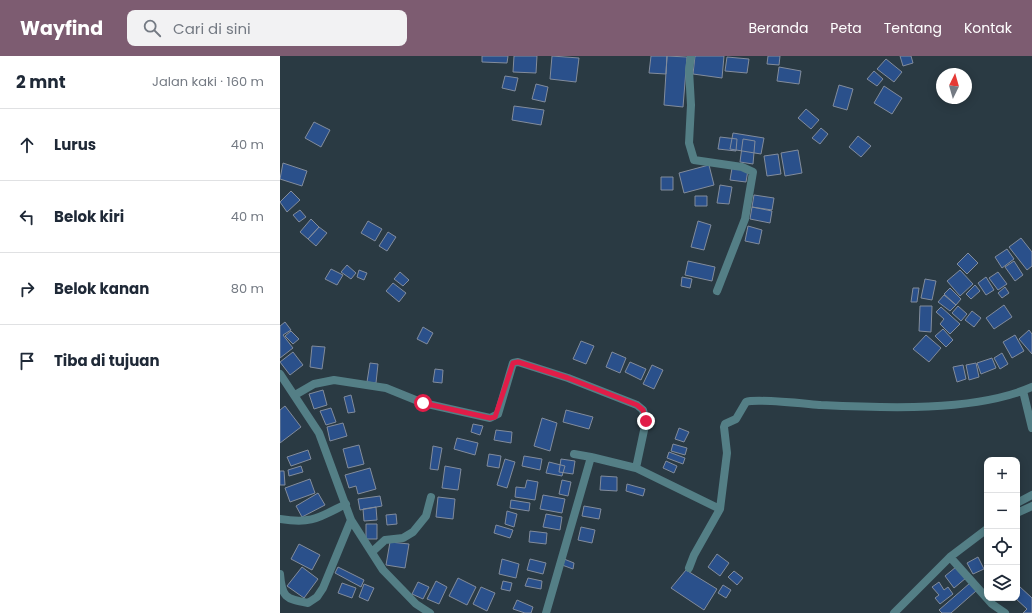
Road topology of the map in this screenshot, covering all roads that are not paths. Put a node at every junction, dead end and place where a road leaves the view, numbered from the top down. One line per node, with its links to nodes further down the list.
1 (692, 56): 2 (street)
2 (717, 291)
3 (280, 374): 6 (street)
4 (1032, 387): 5 (street)
5 (1023, 391): 7 (street); 16 (street)
6 (295, 396): 10 (street); 14 (street)
7 (1032, 428)
8 (574, 454): 9 (street)
9 (591, 457): 10 (street); 26 (street)
10 (636, 468): 16 (street)
11 (1032, 495): 13 (street)
12 (431, 497): 21 (street)
13 (1020, 501)
14 (346, 504): 18 (street); 19 (street)
15 (1032, 506): 17 (street)
16 (720, 509): 23 (street)
17 (1020, 512)
18 (280, 519)
19 (351, 520): 21 (street); 24 (street)
20 (984, 531): 22 (street)
21 (372, 552): 25 (street)
22 (950, 558): 27 (street); 28 (street)
23 (689, 568)
24 (280, 574)
25 (430, 613)
26 (546, 613)
27 (894, 613)
28 (1005, 613)

